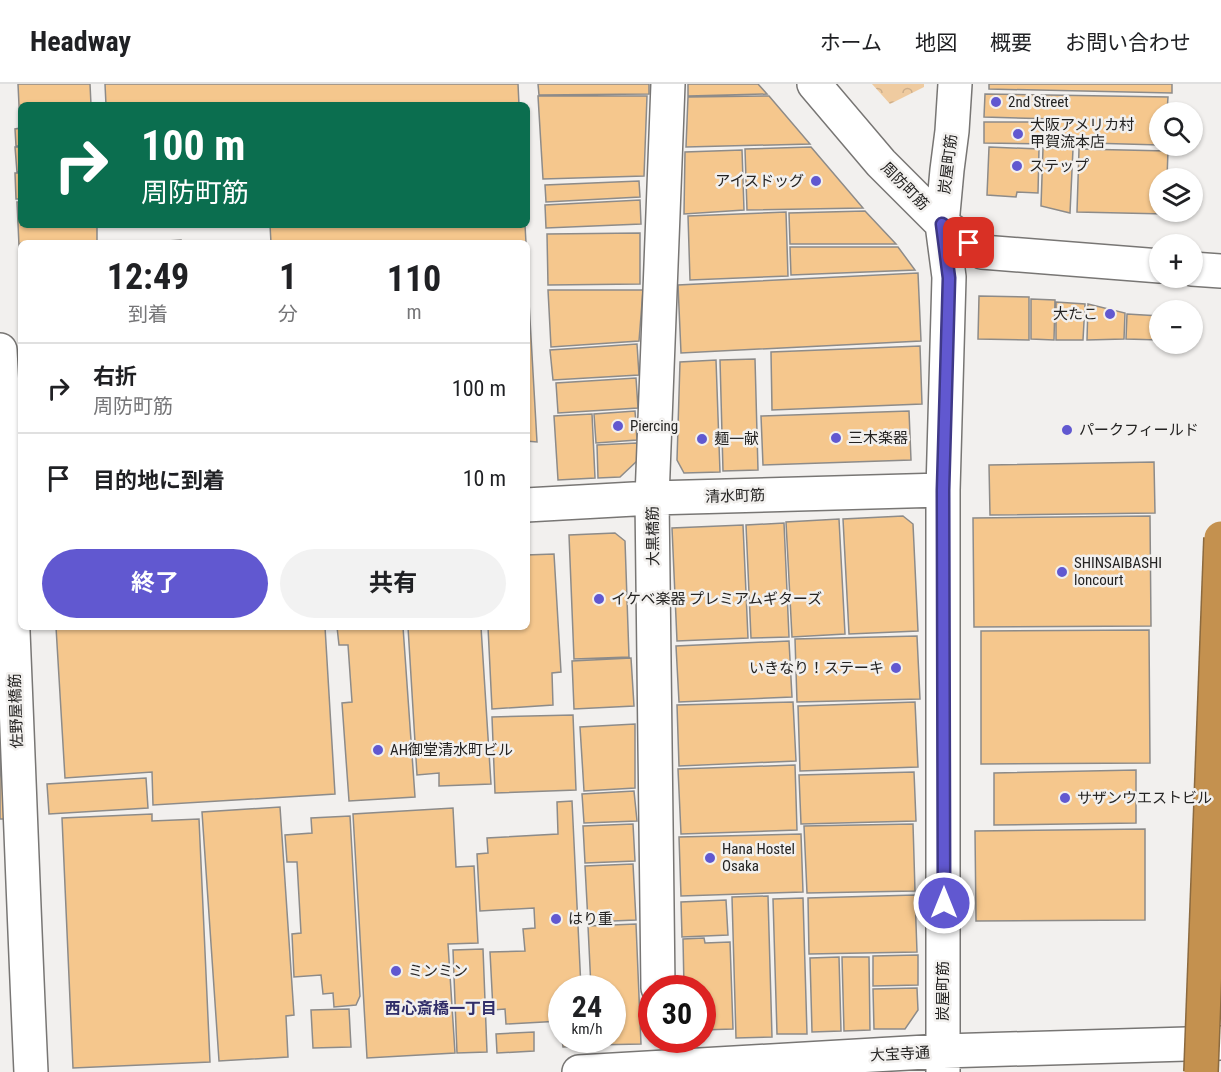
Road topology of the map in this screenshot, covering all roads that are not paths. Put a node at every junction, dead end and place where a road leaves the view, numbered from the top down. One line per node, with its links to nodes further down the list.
1 (668, 84): 10 (street, 大黒橋筋)
2 (814, 84): 4 (street, 周防町筋)
3 (955, 84): 4 (street, 炭屋町筋)
4 (942, 224): 5 (street, 周防町筋); 9 (street, 炭屋町筋)
5 (1149, 265)
6 (1203, 270): 7 (street)
7 (1221, 271)
8 (0, 350): 12 (street, 佐野屋橋筋)
9 (943, 490): 10 (street, 清水町筋); 17 (street, 炭屋町筋)
10 (652, 498): 11 (street, 清水町筋); 14 (street, 大黒橋筋)
11 (530, 505)
12 (10, 535): 18 (street, 佐野屋橋筋)
13 (1221, 538): 20 (highway, bridge)
14 (658, 975)
15 (1221, 1043): 17 (street, 大宝寺通)
16 (659, 1053): 17 (street, 大宝寺通); 19 (street, 大宝寺通)
17 (944, 1062)
18 (31, 1072)
19 (579, 1072)
20 (1201, 1072)

